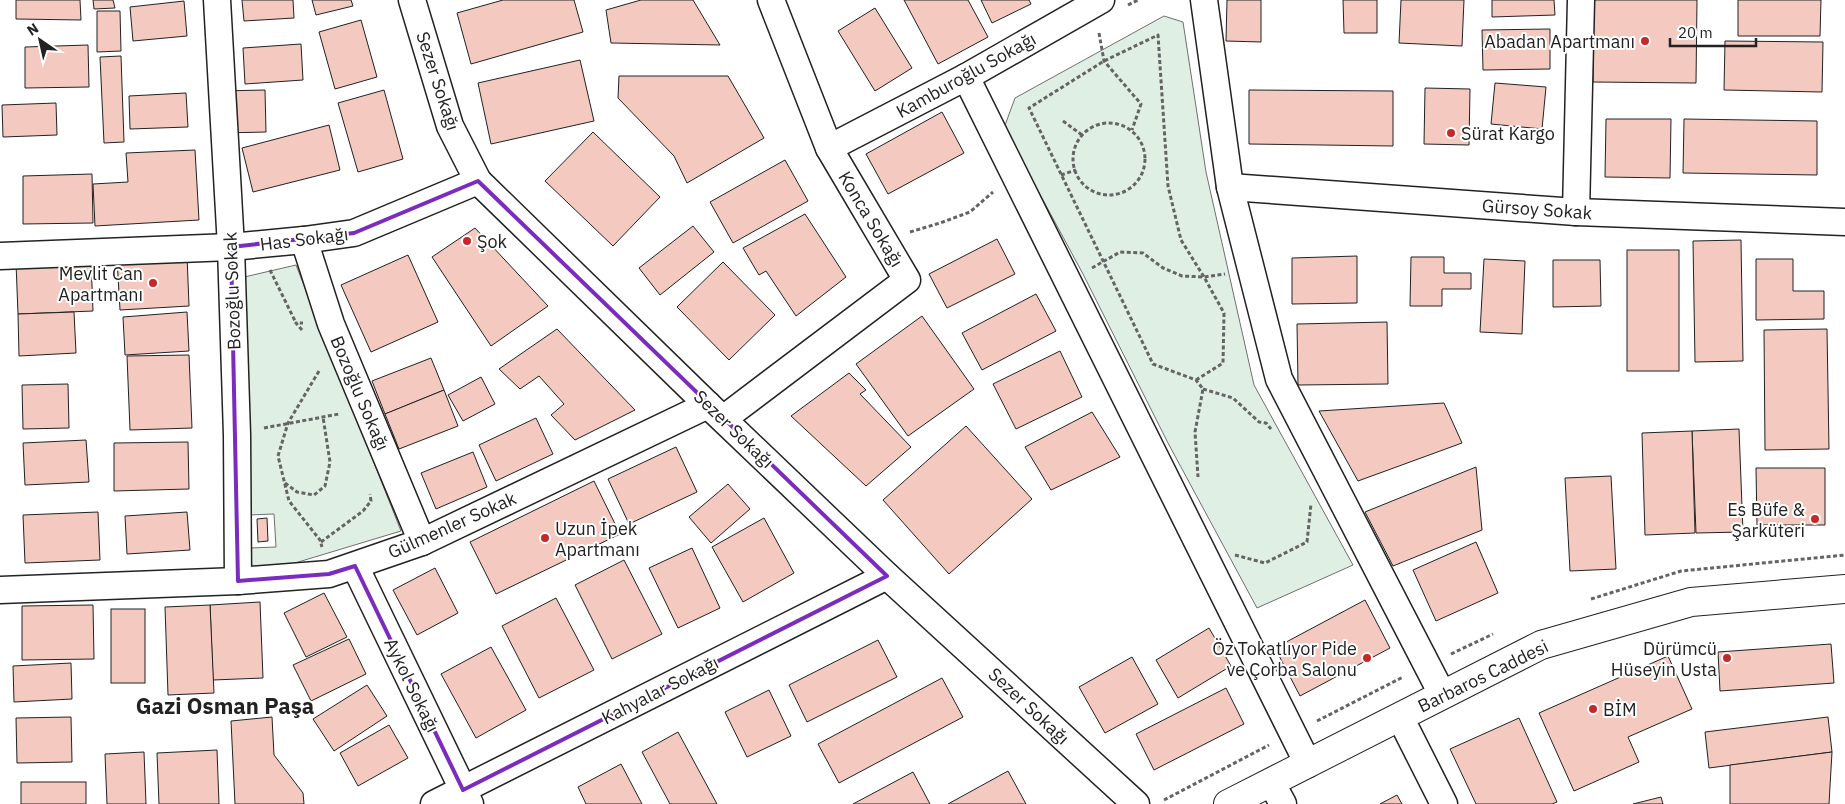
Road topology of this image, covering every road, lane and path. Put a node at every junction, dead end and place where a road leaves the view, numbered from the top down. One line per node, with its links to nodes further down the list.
1 (217, 0): 24 (street, Bozoğlu Sokak)
2 (412, 0): 16 (street, Sezer Sokağı)
3 (771, 0): 13 (street, Konca Sokağı)
4 (1101, 0): 9 (street, Kamburoğlu Sokağı)
5 (1204, 0): 17 (street)
6 (1580, 0): 19 (street)
7 (1099, 32): 8 (path)
8 (1104, 61): 11 (path); 15 (path); 28 (path)
9 (966, 78): 13 (street, Kamburoğlu Sokağı); 18 (street)
10 (1063, 121): 12 (path)
11 (1132, 130): 12 (path); 14 (path)
12 (1082, 135): 14 (path)
13 (829, 148): 22 (street, Konca Sokağı)
14 (1076, 170): 15 (path)
15 (1062, 175): 26 (path)
16 (478, 181): 21 (street, Has Sokağı); 37 (street, Sezer Sokağı)
17 (1230, 187): 19 (street, Gürsoy Sokak); 55 (street)
18 (1021, 188): 22 (path); 29 (street)
19 (1576, 212): 20 (street, Gürsoy Sokak)
20 (1845, 222)
21 (304, 240): 23 (street, Has Sokağı); 31 (street, Bozoğlu Sokağı)
22 (886, 244): 37 (street, Konca Sokağı)
23 (257, 245): 24 (street, Has Sokağı); 30 (path)
24 (231, 247): 25 (street, Has Sokağı); 41 (street, Bozoğlu Sokak)
25 (0, 256)
26 (1103, 262): 28 (path); 29 (path); 34 (path)
27 (1231, 273): 28 (path)
28 (1204, 277): 34 (path)
29 (1068, 281): 57 (street)
30 (296, 323): 31 (path); 32 (path)
31 (331, 324): 36 (street, Bozoğlu Sokağı)
32 (308, 336)
33 (320, 370): 39 (path)
34 (1196, 380): 35 (path)
35 (1203, 389): 40 (path); 43 (path)
36 (367, 410): 38 (path); 47 (street, Bozoğlu Sokağı)
37 (716, 412): 47 (street, Gülmenler Sokak); 51 (street, Sezer Sokağı)
38 (323, 417): 39 (path); 42 (path)
39 (288, 423): 41 (path); 42 (path)
40 (1272, 431)
41 (237, 435): 52 (street, Bozoğlu Sokak)
42 (285, 483): 46 (path)
43 (1198, 483)
44 (370, 492): 46 (path)
45 (1312, 496): 48 (path)
46 (321, 542): 50 (path)
47 (422, 542): 49 (street, Gülmenler Sokak)
48 (1234, 555)
49 (355, 566): 50 (street, Gülmenler Sokak); 59 (street, Aykol Sokağı)
50 (329, 574): 52 (street, Gülmenler Sokak)
51 (886, 576): 59 (street, Kahyalar Sokağı); 61 (street, Sezer Sokağı)
52 (238, 581): 54 (street, Gülmenler Sokak)
53 (1845, 589): 55 (street, Barbaros Caddesi)
54 (0, 590)
55 (1442, 694): 56 (street, Barbaros Caddesi)
56 (1400, 717): 57 (street, Barbaros Caddesi); 63 (street)
57 (1308, 764): 58 (street, Barbaros Caddesi)
58 (1277, 793): 62 (street, Barbaros Caddesi)
59 (466, 797): 60 (street, Kahyalar Sokağı)
60 (434, 804)
61 (1136, 804)
62 (1228, 804)
63 (1444, 804)

